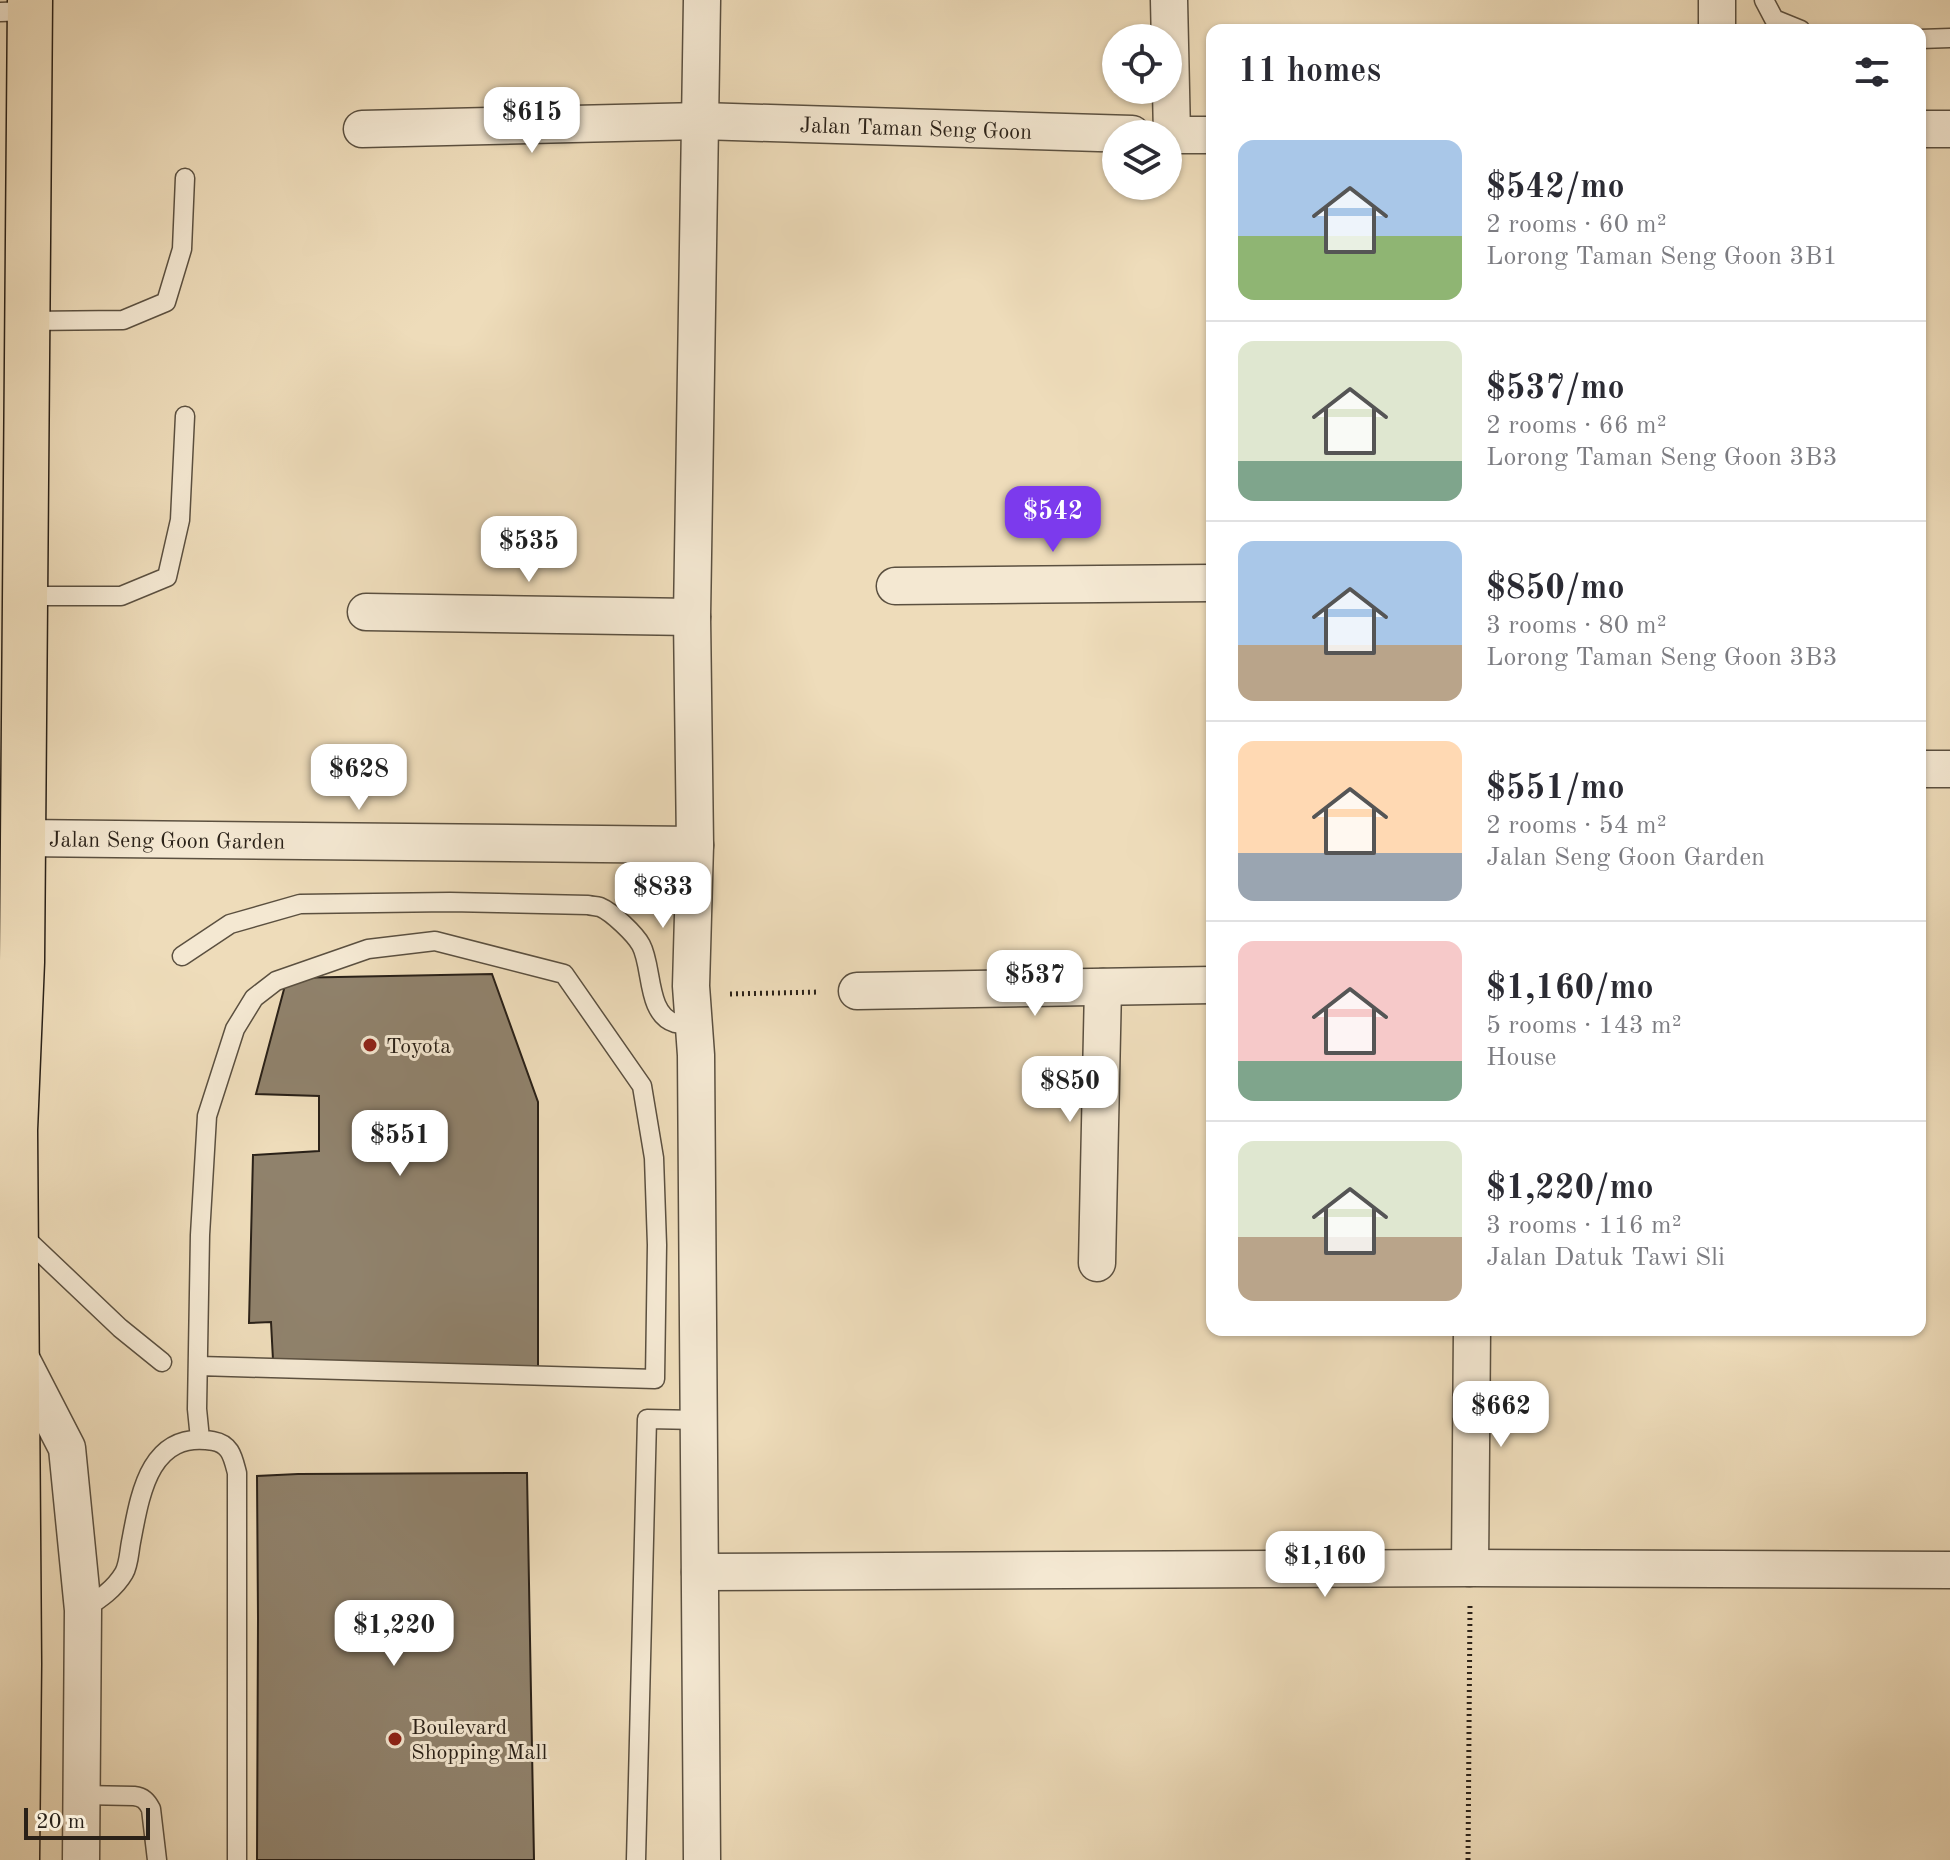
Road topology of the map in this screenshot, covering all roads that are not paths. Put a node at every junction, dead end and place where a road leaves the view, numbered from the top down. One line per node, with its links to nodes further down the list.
1 (702, 0): 11 (street)
2 (1169, 0): 10 (street)
3 (1717, 0): 6 (street)
4 (1764, 0): 7 (lane)
5 (20, 8): 19 (highway)
6 (1717, 24)
7 (1786, 24)
8 (1950, 38): 9 (lane)
9 (1926, 39)
10 (1170, 120)
11 (701, 121): 12 (street, Jalan Taman Seng Goon); 15 (street, Jalan Taman Seng Goon); 25 (street)
12 (362, 129)
13 (1926, 129): 14 (street)
14 (1950, 129)
15 (1102, 133)
16 (1182, 135): 17 (street)
17 (1206, 135)
18 (185, 178): 19 (lane)
19 (14, 322): 23 (highway)
20 (185, 416): 23 (lane)
21 (1206, 583): 22 (street)
22 (895, 586)
23 (25, 596): 28 (highway)
24 (366, 612): 25 (street)
25 (692, 617): 29 (street)
26 (1926, 769): 27 (street)
27 (1950, 769)
28 (23, 838): 29 (street, Jalan Seng Goon Garden); 35 (highway)
29 (695, 845): 34 (street)
30 (182, 956): 34 (lane)
31 (1206, 985): 32 (street)
32 (1103, 987): 33 (street); 37 (street)
33 (857, 991)
34 (692, 1008): 42 (street)
35 (7, 1125): 36 (highway)
36 (16, 1228): 39 (highway); 40 (lane)
37 (1097, 1263)
38 (1472, 1336): 45 (street)
39 (16, 1350): 44 (highway); 48 (street)
40 (162, 1362)
41 (199, 1366): 41 (lane); 43 (lane)
42 (699, 1420): 47 (street); 56 (lane)
43 (200, 1439): 48 (lane); 55 (lane)
44 (9, 1479): 49 (highway)
45 (1470, 1568): 46 (street); 47 (street)
46 (1950, 1570)
47 (700, 1572): 57 (street)
48 (83, 1610): 51 (street)
49 (9, 1664): 50 (highway)
50 (9, 1754): 52 (highway)
51 (81, 1795): 53 (street); 54 (lane)
52 (17, 1860)
53 (81, 1860)
54 (157, 1860)
55 (237, 1860)
56 (636, 1860)
57 (702, 1860)

